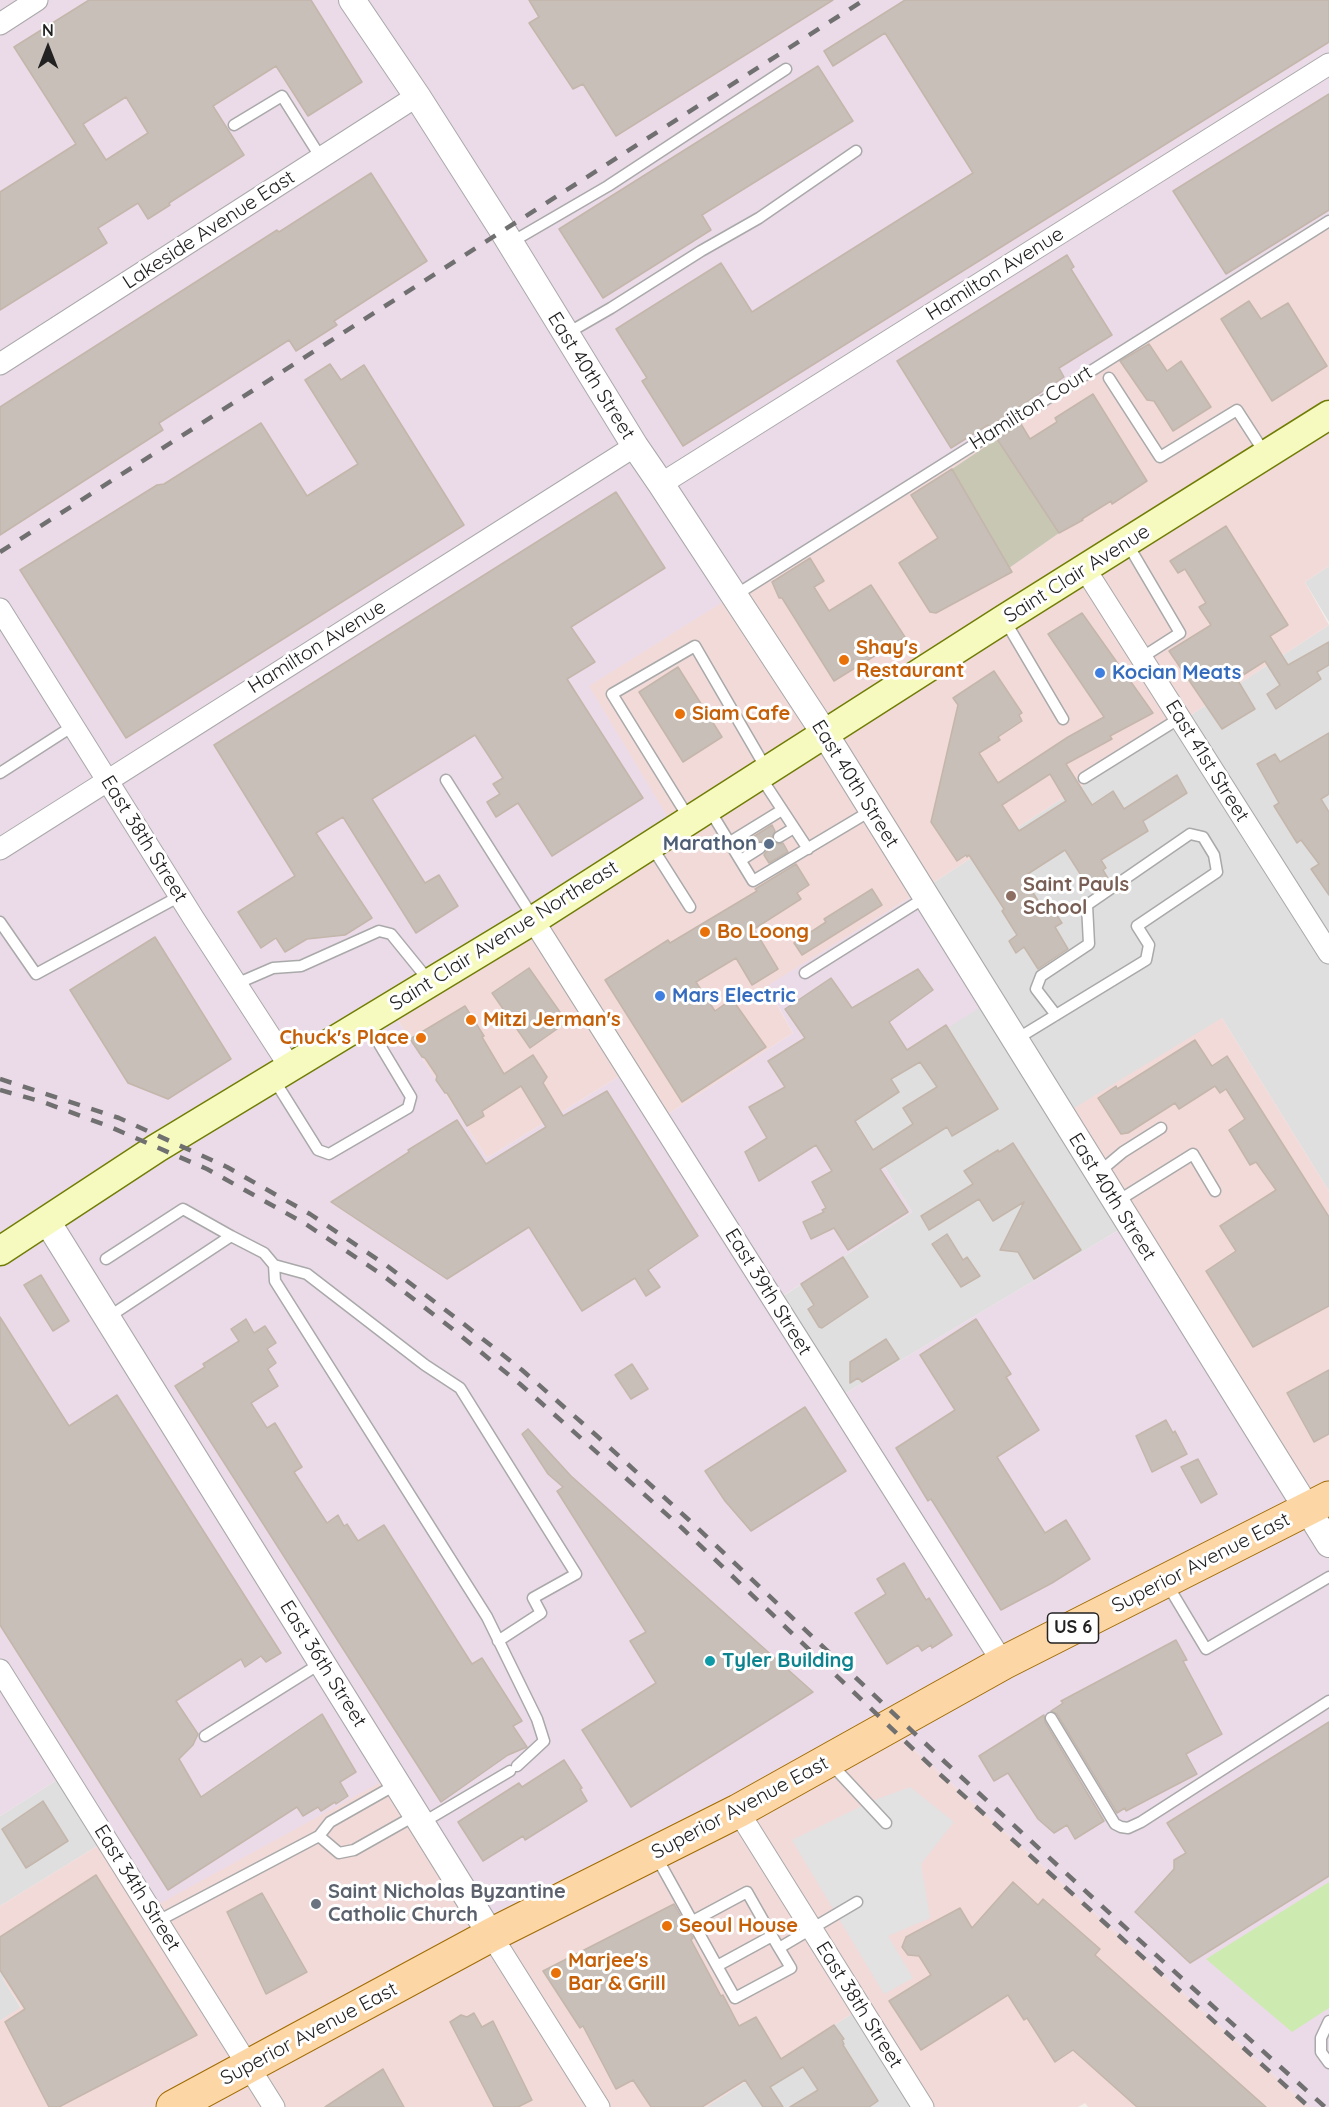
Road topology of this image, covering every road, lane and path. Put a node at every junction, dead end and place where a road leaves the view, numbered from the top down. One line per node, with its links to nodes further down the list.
1 (37, 0): 3 (street)
2 (352, 0): 6 (street, East 40th Street)
3 (0, 24)
4 (1329, 63): 18 (street, Hamilton Avenue)
5 (786, 69): 11 (lane)
6 (417, 96): 9 (street, Lakeside Avenue East); 11 (street, East 40th Street)
7 (234, 125): 9 (lane)
8 (856, 151): 12 (lane)
9 (321, 158): 13 (street, Lakeside Avenue East)
10 (1329, 221): 21 (lane, Hamilton Court)
11 (510, 243): 12 (street, East 40th Street)
12 (566, 334): 16 (street, East 40th Street)
13 (0, 364)
14 (1109, 378): 17 (lane)
15 (1327, 421): 17 (main road, Saint Clair Avenue)
16 (634, 446): 18 (street, East 40th Street); 32 (street, Hamilton Avenue)
17 (1266, 455): 19 (main road, Saint Clair Avenue)
18 (661, 484): 21 (street, East 40th Street)
19 (1127, 543): 20 (main road, Saint Clair Avenue); 24 (lane)
20 (1085, 570): 23 (main road, Saint Clair Avenue); 24 (street, East 41st Street)
21 (734, 596): 28 (street, East 40th Street)
22 (0, 609): 27 (street, East 38th Street)
23 (1004, 619): 26 (lane); 28 (main road, Saint Clair Avenue)
24 (1141, 658): 25 (street, East 41st Street)
25 (1180, 718): 31 (lane); 50 (street, East 41st Street)
26 (1063, 719)
27 (73, 726): 29 (lane); 32 (street, East 38th Street)
28 (825, 734): 30 (main road, Saint Clair Avenue Northeast); 35 (street, East 40th Street)
29 (0, 772)
30 (763, 773): 34 (lane); 36 (main road, Saint Clair Avenue Northeast); 36 (lane)
31 (1084, 778)
32 (106, 780): 42 (street, Hamilton Avenue); 45 (street, East 38th Street)
33 (446, 780): 48 (lane)
34 (782, 810): 37 (lane); 39 (lane)
35 (872, 810): 43 (lane); 46 (street, East 40th Street)
36 (700, 814): 39 (lane); 40 (main road, Saint Clair Avenue Northeast)
37 (794, 828): 38 (lane); 43 (lane)
38 (779, 837)
39 (730, 842): 44 (lane)
40 (651, 845): 47 (lane); 48 (main road, Saint Clair Avenue Northeast)
41 (760, 848): 44 (lane)
42 (0, 849)
43 (808, 849): 44 (lane)
44 (741, 860)
45 (180, 896): 49 (lane); 53 (street, East 38th Street)
46 (926, 897): 51 (lane); 56 (street, East 40th Street)
47 (690, 908)
48 (534, 920): 52 (main road, Saint Clair Avenue Northeast); 74 (street, East 39th Street)
49 (0, 921)
50 (1329, 953)
51 (805, 973)
52 (430, 982): 53 (lane); 55 (main road, Saint Clair Avenue Northeast)
53 (236, 984): 57 (street, East 38th Street)
54 (1056, 1015): 54 (lane); 56 (lane)
55 (366, 1021): 57 (main road, Saint Clair Avenue Northeast); 57 (lane)
56 (1015, 1041): 59 (street, East 40th Street)
57 (281, 1072): 62 (main road, Saint Clair Avenue Northeast)
58 (1161, 1128): 59 (lane)
59 (1097, 1173): 61 (street, East 40th Street)
60 (1215, 1191): 61 (lane)
61 (1116, 1203): 68 (street, East 40th Street)
62 (47, 1221): 64 (main road, Saint Clair Avenue Northeast); 67 (street, East 36th Street)
63 (231, 1236): 65 (lane); 66 (lane); 67 (lane)
64 (0, 1251)
65 (106, 1259)
66 (274, 1265): 72 (lane); 72 (lane)
67 (107, 1318): 73 (street, East 36th Street)
68 (1318, 1504): 69 (street, East 40th Street); 71 (main road, Superior Avenue East / US 6)
69 (1329, 1544)
70 (1329, 1577): 71 (lane)
71 (1166, 1581): 74 (main road, Superior Avenue East / US 6)
72 (498, 1641): 82 (lane)
73 (322, 1663): 78 (lane); 80 (street, East 36th Street)
74 (1003, 1663): 79 (main road, Superior Avenue East / US 6)
75 (0, 1670): 88 (street, East 34th Street)
76 (1329, 1701): 77 (lane)
77 (1051, 1718)
78 (205, 1736)
79 (828, 1761): 81 (main road, Superior Avenue East / US 6); 83 (lane)
80 (397, 1784): 82 (street, East 36th Street); 84 (lane)
81 (738, 1811): 85 (main road, Superior Avenue East / US 6); 89 (street, East 38th Street)
82 (419, 1819): 84 (lane); 90 (street, East 36th Street)
83 (886, 1823)
84 (319, 1836): 88 (lane)
85 (654, 1853): 87 (lane); 90 (main road, Superior Avenue East / US 6)
86 (857, 1902): 89 (lane)
87 (693, 1921): 91 (lane); 93 (lane)
88 (158, 1922): 96 (street, East 34th Street)
89 (811, 1928): 92 (lane); 100 (street, East 38th Street)
90 (491, 1935): 96 (main road, Superior Avenue East / US 6); 99 (street, East 36th Street)
91 (772, 1936): 92 (lane); 93 (lane)
92 (779, 1948): 93 (lane)
93 (717, 1966)
94 (1329, 2021): 95 (lane)
95 (1329, 2063)
96 (249, 2067): 97 (main road, Superior Avenue East / US 6); 98 (street, East 34th Street)
97 (174, 2107)
98 (274, 2107)
99 (600, 2107)
100 (923, 2107)

